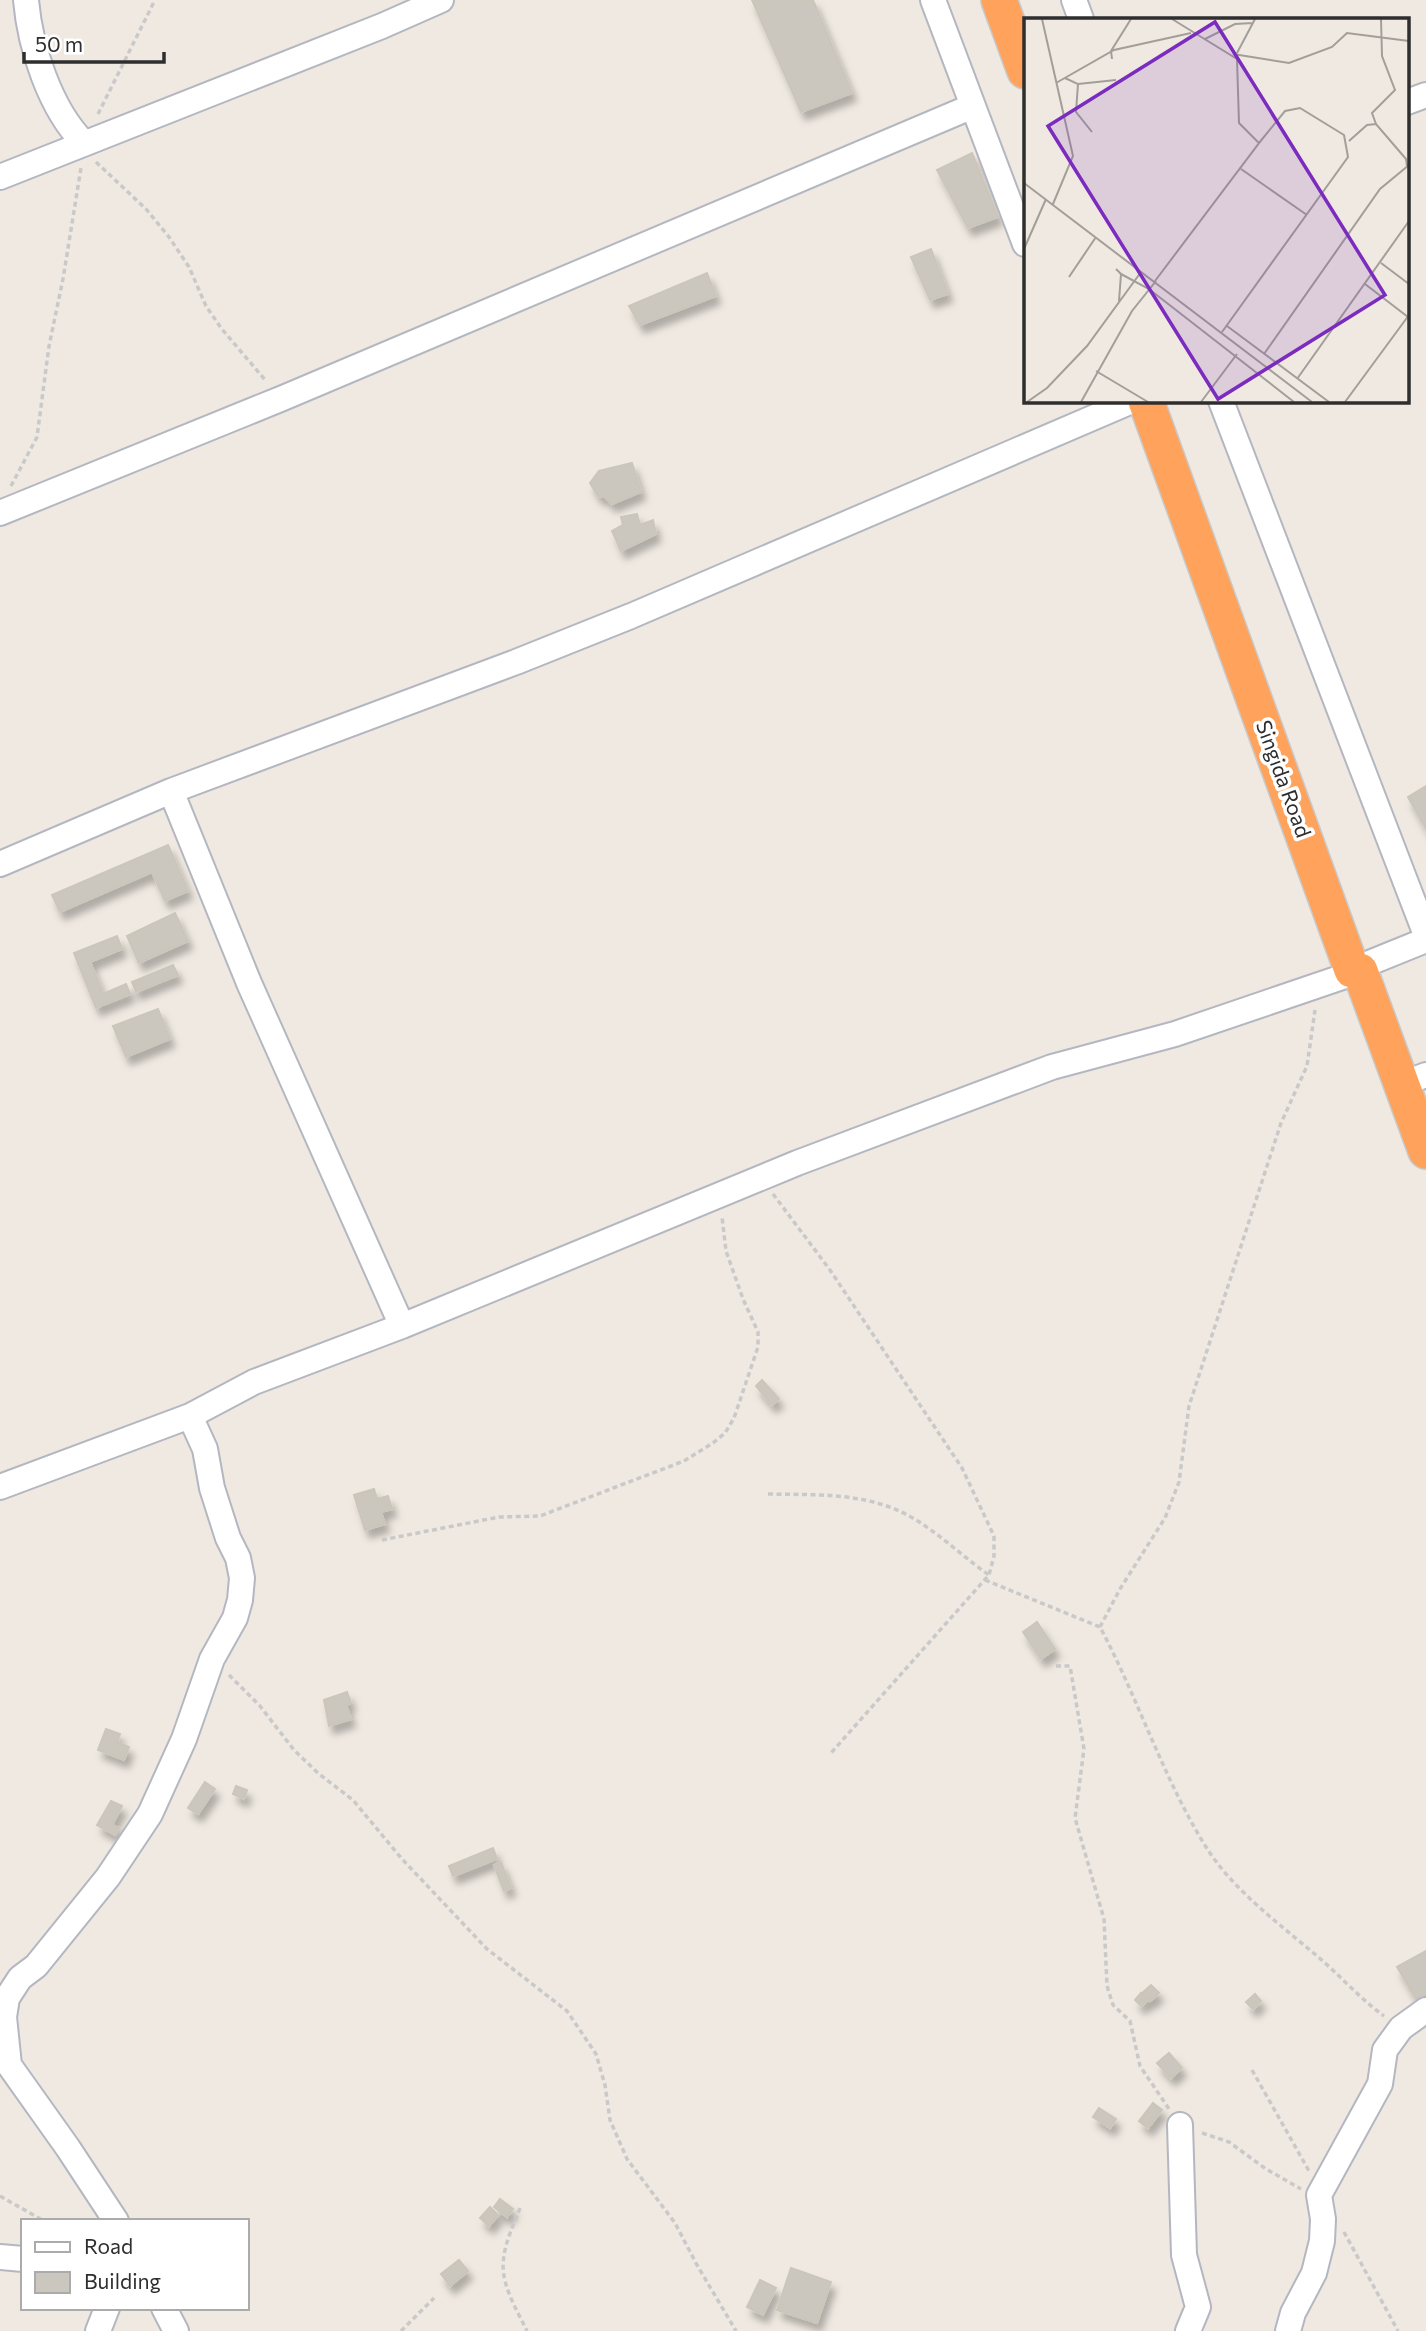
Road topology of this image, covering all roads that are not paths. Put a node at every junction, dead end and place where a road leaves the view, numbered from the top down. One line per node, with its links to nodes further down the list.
1 (26, 0): 11 (street)
2 (441, 0): 11 (street)
3 (933, 0): 10 (street)
4 (999, 0): 7 (highway)
5 (1074, 0): 6 (street)
6 (1081, 18)
7 (1024, 68)
8 (1426, 95): 9 (street)
9 (1408, 102)
10 (973, 106): 13 (street); 18 (street)
11 (84, 143): 12 (street)
12 (0, 177)
13 (1024, 241)
14 (1126, 402): 17 (street)
15 (1146, 402): 22 (highway, Singida Road)
16 (1221, 402): 21 (street)
17 (1088, 409): 19 (street)
18 (3, 504)
19 (171, 791): 20 (street); 25 (street)
20 (0, 864)
21 (1426, 938): 22 (street)
22 (1356, 971): 23 (highway, Singida Road); 25 (street)
23 (1413, 1080): 24 (highway, Singida Road)
24 (1426, 1151)
25 (402, 1326): 26 (street)
26 (190, 1416): 27 (street); 29 (street)
27 (0, 1487)
28 (1426, 2010): 39 (street)
29 (4, 2063): 31 (street)
30 (1180, 2125): 38 (street)
31 (115, 2219)
32 (0, 2257): 33 (street)
33 (21, 2259)
34 (106, 2310): 36 (street)
35 (165, 2310): 37 (street)
36 (98, 2331)
37 (176, 2331)
38 (1188, 2331)
39 (1288, 2331)

